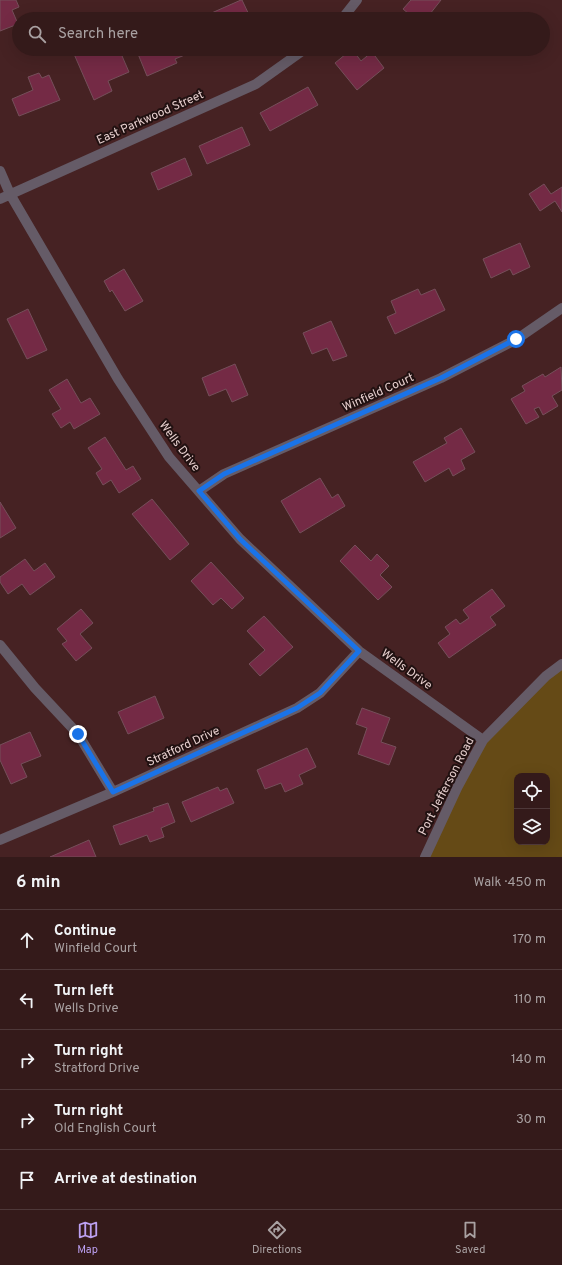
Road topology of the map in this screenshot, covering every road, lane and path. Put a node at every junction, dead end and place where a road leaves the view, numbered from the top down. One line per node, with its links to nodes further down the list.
1 (357, 0): 2 (street)
2 (348, 12)
3 (295, 56): 5 (street, East Parkwood Street)
4 (0, 171): 5 (street, Wells Drive)
5 (10, 194): 6 (street, East Parkwood Street); 8 (street, Wells Drive)
6 (0, 199)
7 (562, 308): 8 (street, Winfield Court)
8 (199, 491): 10 (street, Wells Drive)
9 (0, 645): 13 (street)
10 (359, 651): 12 (street, Wells Drive); 13 (street, Stratford Drive)
11 (562, 664): 12 (street, Port Jefferson Road)
12 (483, 740): 15 (street, Port Jefferson Road)
13 (113, 792): 14 (street, Stratford Drive)
14 (0, 840)
15 (425, 857)

